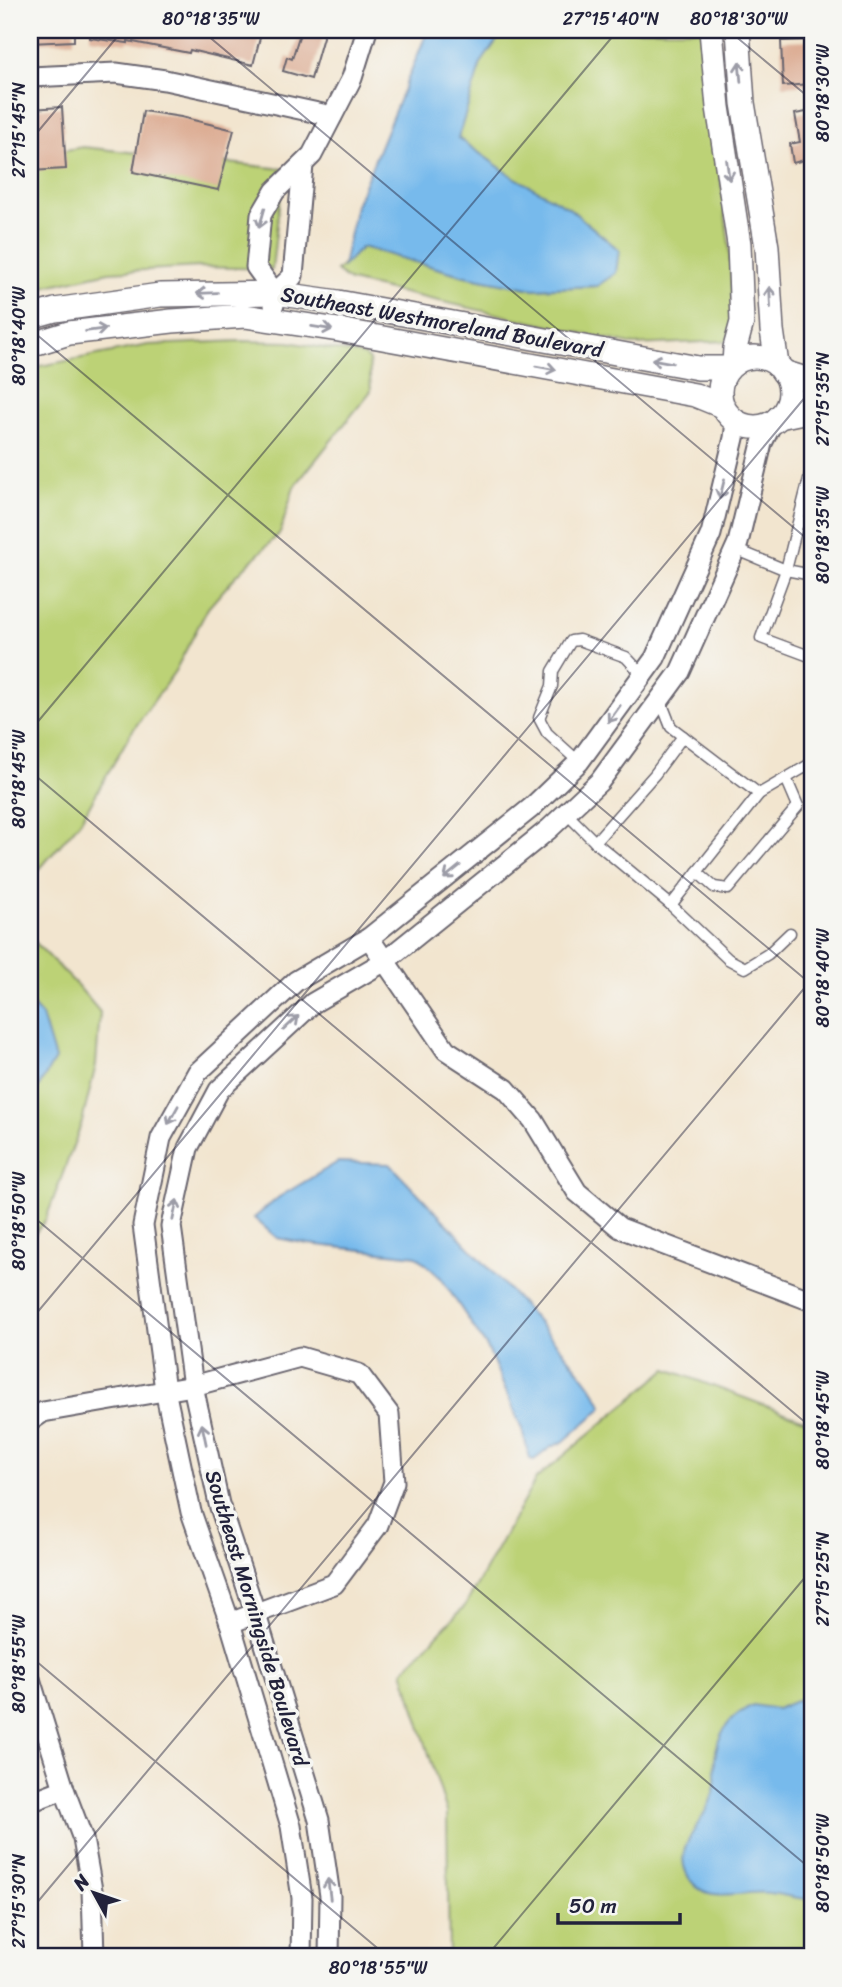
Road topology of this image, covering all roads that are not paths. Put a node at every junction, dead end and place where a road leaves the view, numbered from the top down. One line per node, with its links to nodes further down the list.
1 (367, 30): 7 (street)
2 (712, 30): 6 (street)
3 (738, 30): 5 (street, one-way to 3)
4 (30, 77): 7 (street)
5 (743, 103): 6 (street); 14 (street, one-way to 5)
6 (718, 107): 13 (street, one-way to 13)
7 (332, 116): 8 (street)
8 (303, 165): 9 (street); 9 (street, one-way to 9)
9 (275, 293): 10 (street, Southeast Westmoreland Boulevard, one-way to 10); 11 (street); 13 (street, Southeast Westmoreland Boulevard, one-way to 9)
10 (30, 317)
11 (273, 320): 12 (street, Southeast Westmoreland Boulevard, one-way to 11); 17 (street, Southeast Westmoreland Boulevard, one-way to 17)
12 (30, 345)
13 (732, 366): 14 (street); 17 (street)
14 (780, 368): 15 (street); 18 (street)
15 (812, 381)
16 (812, 410): 18 (street)
17 (729, 414): 18 (street); 22 (street, Southeast Morningside Boulevard, one-way to 22)
18 (775, 420): 23 (street, Southeast Morningside Boulevard)
19 (812, 467): 20 (lane)
20 (799, 521): 21 (lane); 24 (lane)
21 (812, 526)
22 (708, 541): 23 (street); 27 (street, Southeast Morningside Boulevard)
23 (735, 549): 24 (lane); 28 (street, Southeast Morningside Boulevard)
24 (786, 570): 25 (lane); 26 (lane)
25 (812, 575)
26 (812, 657)
27 (642, 674): 28 (street); 30 (street, Southeast Morningside Boulevard, one-way to 30); 30 (lane)
28 (660, 699): 29 (lane); 35 (street, Southeast Morningside Boulevard)
29 (683, 736): 34 (lane); 36 (lane)
30 (579, 762): 33 (street, Southeast Morningside Boulevard)
31 (812, 763): 32 (lane)
32 (786, 778): 34 (lane); 37 (lane)
33 (548, 792): 35 (street); 40 (street, Southeast Morningside Boulevard, one-way to 40)
34 (760, 794): 37 (lane)
35 (566, 813): 36 (lane); 41 (street, Southeast Morningside Boulevard)
36 (594, 842): 38 (lane)
37 (697, 872): 38 (lane)
38 (671, 905): 39 (lane)
39 (790, 933)
40 (369, 938): 41 (street); 42 (street, Southeast Morningside Boulevard)
41 (385, 961): 43 (street, Southeast Morningside Boulevard, one-way to 41); 44 (street)
42 (197, 1073): 43 (street); 46 (street, Southeast Morningside Boulevard, one-way to 46)
43 (219, 1090): 45 (street, Southeast Morningside Boulevard, one-way to 43)
44 (812, 1300)
45 (193, 1385): 46 (street); 48 (street, Southeast Morningside Boulevard, one-way to 45); 48 (street)
46 (165, 1390): 47 (street); 49 (street, Southeast Morningside Boulevard)
47 (30, 1421)
48 (256, 1615): 49 (street); 53 (street, Southeast Morningside Boulevard)
49 (230, 1623): 54 (street, Southeast Morningside Boulevard)
50 (30, 1679): 51 (street)
51 (64, 1789): 52 (street); 55 (street)
52 (30, 1802)
53 (319, 1820): 54 (street); 57 (street, Southeast Morningside Boulevard, one-way to 53)
54 (291, 1826): 56 (street, Southeast Morningside Boulevard)
55 (94, 1957)
56 (301, 1957)
57 (329, 1957)

